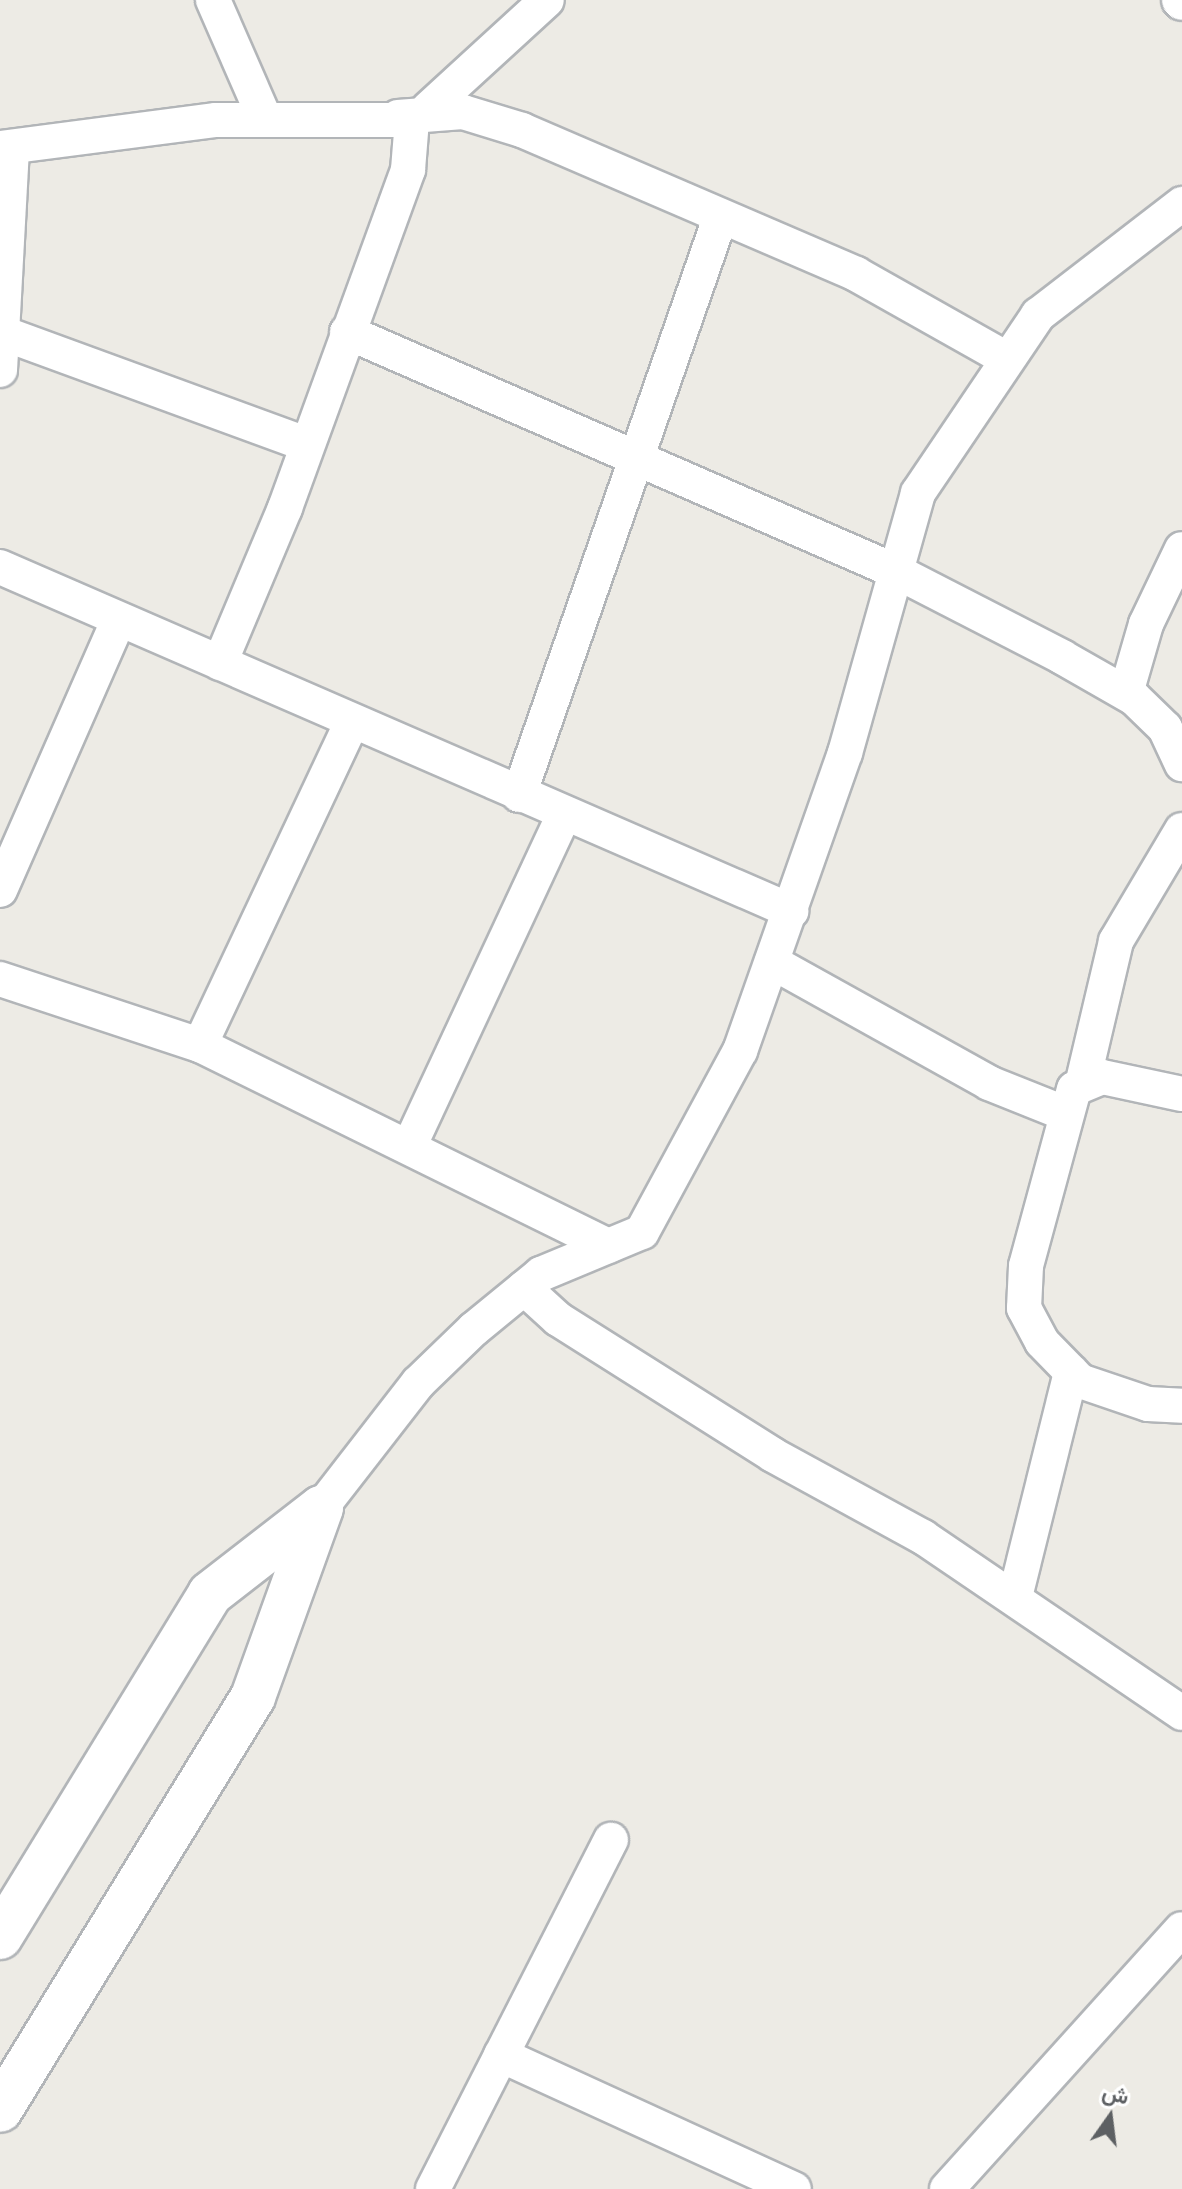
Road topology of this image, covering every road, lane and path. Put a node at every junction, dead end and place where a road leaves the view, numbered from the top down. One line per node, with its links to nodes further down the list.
1 (213, 0): 4 (street)
2 (547, 0): 3 (street)
3 (413, 113): 4 (street); 7 (street); 8 (street)
4 (265, 119): 5 (street)
5 (6, 147): 9 (street)
6 (1182, 204): 10 (street)
7 (720, 218): 10 (street); 13 (street)
8 (347, 332): 12 (street); 13 (street)
9 (5, 334): 11 (street); 12 (street)
10 (1007, 359): 16 (street)
11 (0, 370)
12 (306, 444): 18 (street)
13 (632, 456): 16 (street); 22 (street)
14 (1182, 549): 19 (street)
15 (0, 567): 17 (street)
16 (895, 571): 19 (street); 26 (street)
17 (118, 621): 18 (street); 25 (street)
18 (220, 663): 20 (street)
19 (1126, 693): 21 (street)
20 (352, 722): 22 (street); 29 (street)
21 (1182, 764)
22 (519, 795): 23 (street)
23 (564, 814): 26 (street); 33 (street)
24 (1182, 830): 30 (street)
25 (0, 890)
26 (791, 911): 27 (street)
27 (772, 962): 32 (street); 34 (street)
28 (0, 979): 29 (street)
29 (200, 1045): 33 (street)
30 (1083, 1081): 31 (street); 32 (street)
31 (1182, 1094)
32 (1064, 1113): 36 (street)
33 (409, 1147): 34 (street)
34 (608, 1246): 35 (street)
35 (524, 1288): 38 (street); 39 (street)
36 (1071, 1372): 37 (street); 39 (street)
37 (1182, 1406)
38 (321, 1508): 43 (main road); 45 (main road)
39 (1015, 1597): 40 (street)
40 (1182, 1713)
41 (611, 1840): 44 (street)
42 (1182, 1929): 48 (street)
43 (0, 1937)
44 (501, 2055): 46 (street); 47 (street)
45 (0, 2110)
46 (433, 2189)
47 (794, 2189)
48 (947, 2189)

